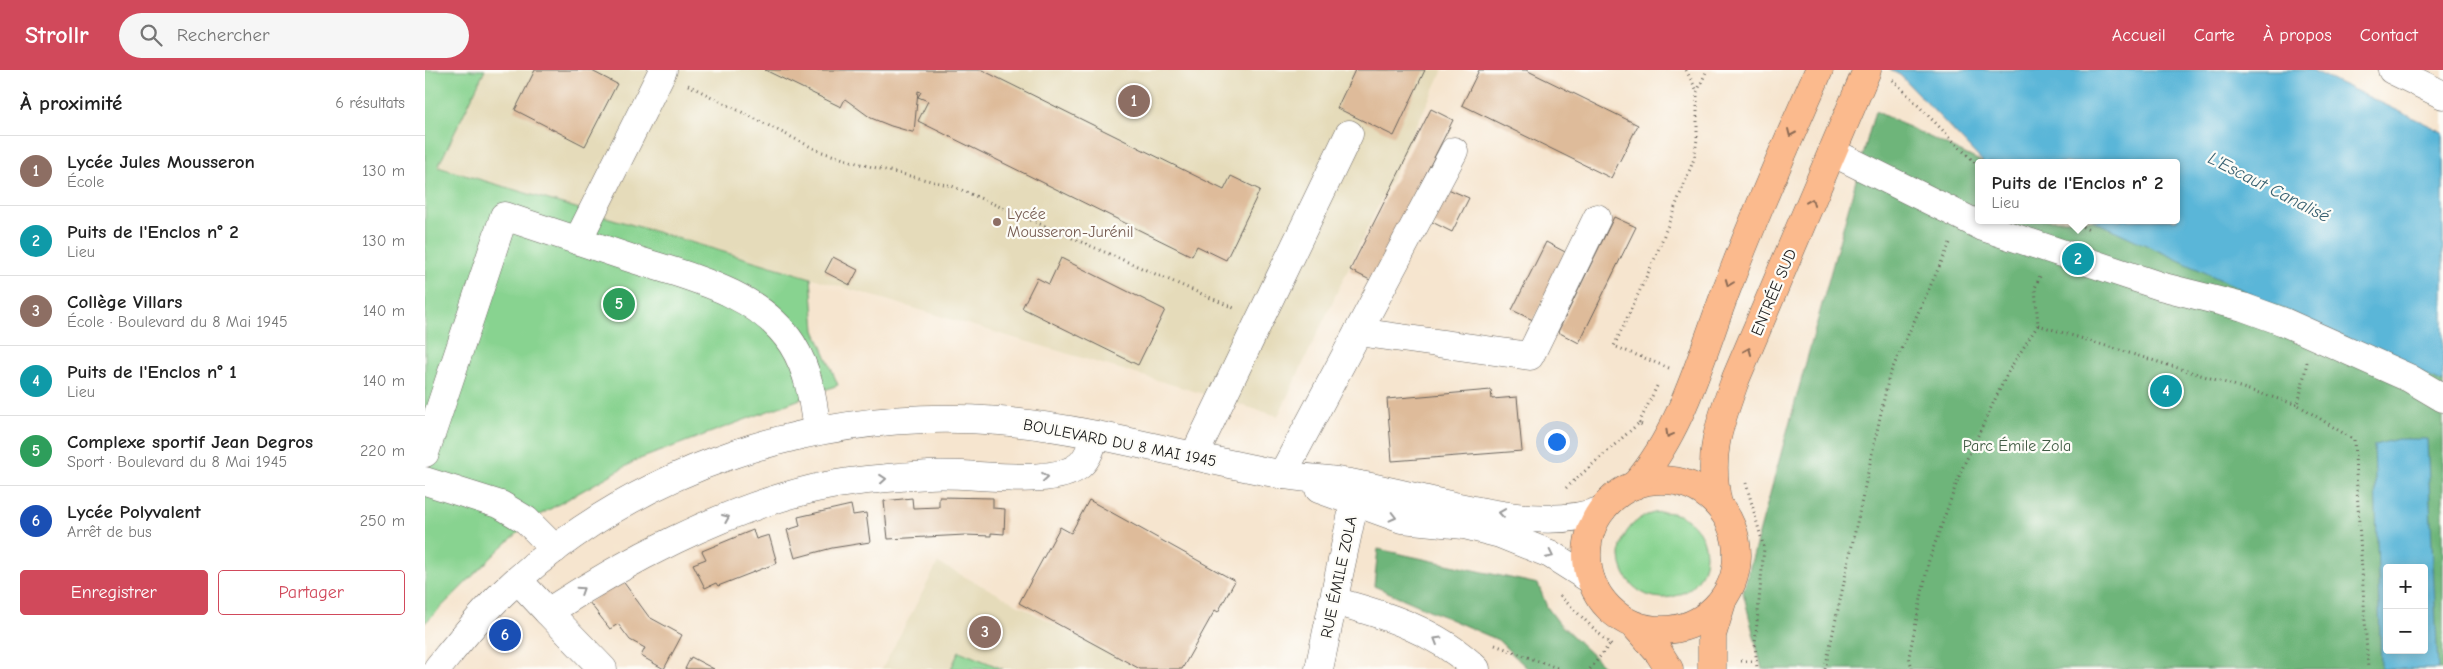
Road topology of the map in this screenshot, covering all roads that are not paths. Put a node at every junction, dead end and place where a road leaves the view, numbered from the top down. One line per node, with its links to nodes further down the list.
1 (2392, 70): 5 (street)
2 (662, 71): 12 (street)
3 (1871, 78): 8 (main road, ENTRÉE SUD)
4 (1815, 79): 21 (main road, one-way to 21)
5 (2443, 95)
6 (1349, 134): 18 (street)
7 (1454, 151): 13 (street)
8 (1832, 152): 10 (street); 23 (main road, ENTRÉE SUD, one-way to 8)
9 (1597, 218): 13 (street)
10 (1975, 223)
11 (1976, 224): 14 (street)
12 (578, 240): 15 (street); 17 (street)
13 (1359, 332): 19 (street)
14 (2443, 398)
15 (817, 431): 16 (street, BOULEVARD DU 8 MAI 1945); 25 (street, BOULEVARD DU 8 MAI 1945)
16 (1095, 435): 18 (street, BOULEVARD DU 8 MAI 1945); 30 (street, one-way to 16)
17 (425, 453)
18 (1193, 456): 19 (street, BOULEVARD DU 8 MAI 1945)
19 (1282, 475): 22 (street, BOULEVARD DU 8 MAI 1945)
20 (425, 481): 25 (street)
21 (1635, 485): 23 (main road); 24 (main road)
22 (1356, 493): 24 (street, BOULEVARD DU 8 MAI 1945, one-way to 22); 27 (street, BOULEVARD DU 8 MAI 1945, one-way to 27); 28 (street, RUE ÉMILE ZOLA)
23 (1718, 504): 29 (main road)
24 (1602, 510): 27 (main road)
25 (555, 549): 26 (street, BOULEVARD DU 8 MAI 1945)
26 (518, 580): 30 (street); 32 (street, BOULEVARD DU 8 MAI 1945)
27 (1591, 580): 31 (main road)
28 (1333, 601): 34 (street, RUE ÉMILE ZOLA); 35 (street, one-way to 28)
29 (1722, 602): 31 (main road); 37 (main road)
30 (548, 612): 33 (street)
31 (1635, 626): 36 (main road)
32 (437, 669)
33 (603, 669)
34 (1319, 669)
35 (1476, 669)
36 (1669, 669)
37 (1712, 669)

